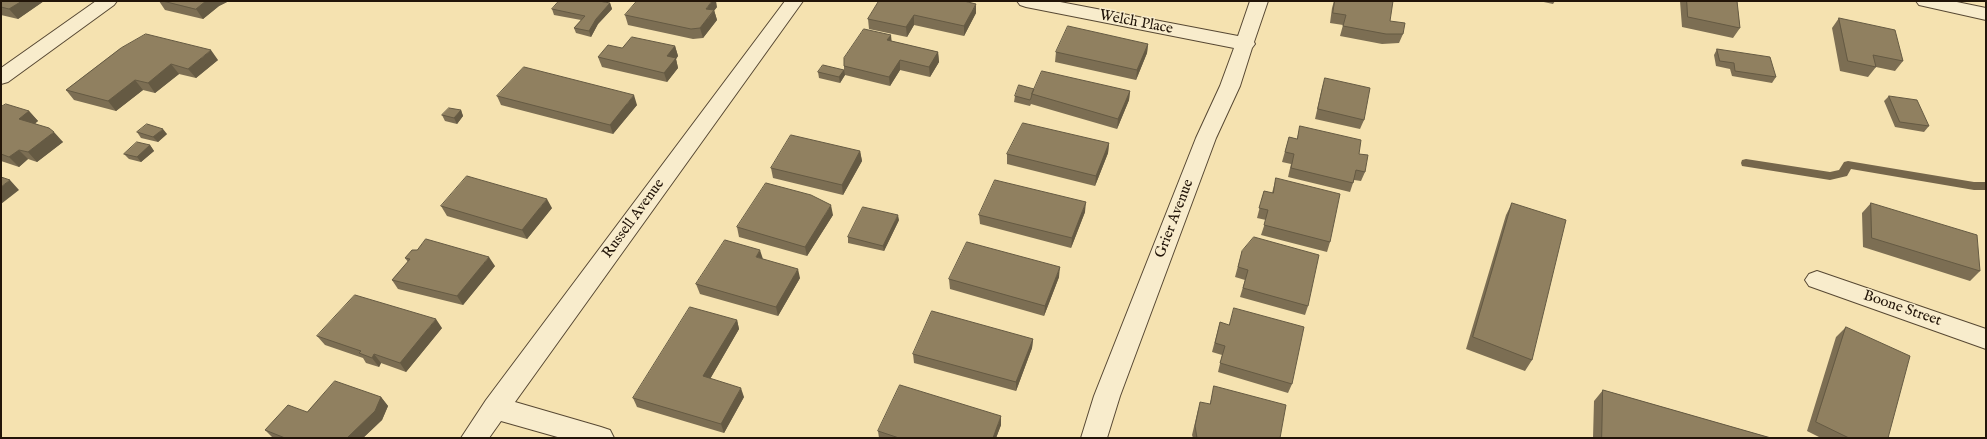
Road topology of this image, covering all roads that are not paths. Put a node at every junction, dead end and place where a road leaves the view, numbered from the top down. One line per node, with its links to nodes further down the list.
1 (108, 1): 8 (street)
2 (794, 1): 11 (street, Russell Avenue)
3 (1026, 1): 7 (street, Welch Place)
4 (1259, 1): 7 (street, Grier Avenue)
5 (1925, 1): 6 (street)
6 (1986, 14)
7 (1246, 44): 14 (street, Grier Avenue)
8 (1, 77)
9 (1817, 280): 10 (street, Boone Street)
10 (1986, 339)
11 (495, 408): 12 (street, Russell Avenue); 13 (street)
12 (474, 438)
13 (601, 438)
14 (1094, 438)

